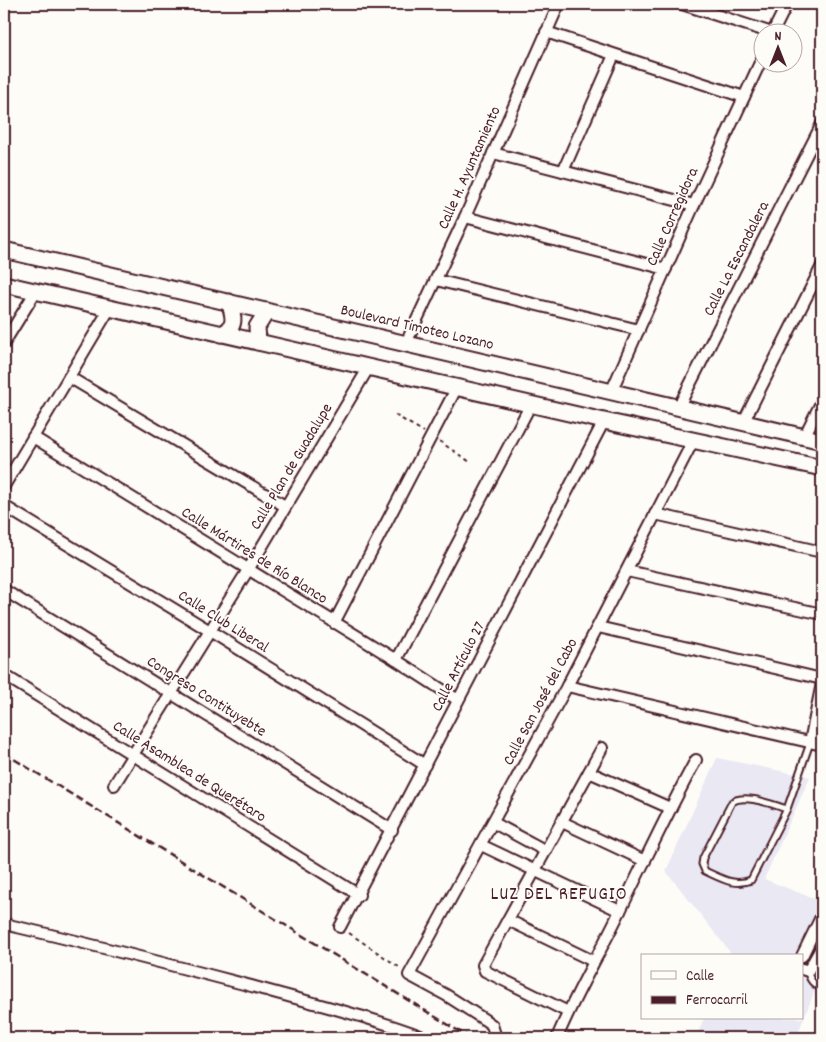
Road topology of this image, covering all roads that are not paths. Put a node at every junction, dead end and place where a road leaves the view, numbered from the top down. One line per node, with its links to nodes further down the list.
1 (559, 4): 6 (street, Calle H. Ayuntamiento)
2 (682, 4): 5 (street)
3 (786, 4): 4 (street)
4 (776, 22)
5 (754, 27)
6 (546, 32): 7 (street); 11 (street, Calle H. Ayuntamiento)
7 (614, 55): 9 (street); 12 (street)
8 (756, 72): 9 (street, Calle Corregidora)
9 (744, 97): 13 (street, Calle Corregidora)
10 (822, 124): 35 (street, Calle La Escandalera)
11 (493, 154): 12 (street); 14 (street, Calle H. Ayuntamiento)
12 (563, 171): 13 (street)
13 (694, 205): 17 (street, Calle Corregidora)
14 (465, 217): 17 (street); 18 (street, Calle H. Ayuntamiento)
15 (4, 250): 21 (main road, Boulevard Timoteo Lozano)
16 (822, 266): 37 (street)
17 (666, 269): 24 (street, Calle Corregidora)
18 (436, 280): 24 (street); 28 (street, Calle H. Ayuntamiento)
19 (4, 284): 20 (main road)
20 (36, 291): 22 (main road); 27 (street)
21 (229, 302): 23 (main road, Boulevard Timoteo Lozano); 25 (main road)
22 (110, 308): 25 (main road); 30 (street)
23 (267, 311): 26 (main road); 28 (main road, Boulevard Timoteo Lozano)
24 (639, 330): 32 (street, Calle Corregidora)
25 (221, 334): 26 (main road)
26 (258, 342): 29 (main road)
27 (4, 343)
28 (406, 344): 32 (main road, Boulevard Timoteo Lozano)
29 (369, 367): 31 (main road); 45 (street, Calle Plan de Guadalupe)
30 (69, 377): 38 (street); 45 (street)
31 (457, 387): 34 (main road); 52 (street)
32 (611, 392): 35 (main road, Boulevard Timoteo Lozano)
33 (822, 401): 39 (street)
34 (531, 404): 36 (main road); 55 (street)
35 (678, 408): 37 (main road, Boulevard Timoteo Lozano)
36 (604, 421): 40 (main road); 61 (street, Calle Artículo 27)
37 (743, 423): 39 (main road, Boulevard Timoteo Lozano)
38 (33, 437): 43 (street); 48 (street, Calle Mártires de Río Blanco)
39 (804, 437): 41 (main road, Boulevard Timoteo Lozano)
40 (693, 440): 42 (main road); 46 (street, Calle San José del Cabo)
41 (822, 441)
42 (822, 468)
43 (4, 486)
44 (4, 506): 54 (street, Calle Club Liberal)
45 (285, 506): 48 (street, Calle Plan de Guadalupe)
46 (655, 514): 47 (street); 49 (street, Calle San José del Cabo)
47 (822, 552)
48 (248, 570): 52 (street, Calle Mártires de Río Blanco); 54 (street, Calle Plan de Guadalupe)
49 (628, 571): 51 (street); 53 (street, Calle San José del Cabo)
50 (4, 590): 60 (street, Congreso Contituyebte)
51 (822, 614)
52 (334, 623): 55 (street, Calle Mártires de Río Blanco)
53 (598, 628): 57 (street); 59 (street, Calle San José del Cabo)
54 (210, 631): 60 (street, Calle Plan de Guadalupe); 67 (street, Calle Club Liberal)
55 (396, 660): 61 (street, Calle Mártires de Río Blanco)
56 (4, 675): 65 (street, Calle Asamblea de Querétaro)
57 (822, 679)
58 (822, 683): 62 (street)
59 (567, 686): 62 (street); 73 (street, Calle San José del Cabo)
60 (171, 694): 65 (street, Calle Plan de Guadalupe); 74 (street, Congreso Contituyebte)
61 (458, 700): 67 (street, Calle Artículo 27)
62 (810, 742): 63 (street); 71 (lane)
63 (822, 745)
64 (602, 748): 68 (street)
65 (134, 755): 69 (street, Calle Plan de Guadalupe); 79 (street, Calle Asamblea de Querétaro)
66 (696, 760): 70 (street)
67 (425, 765): 74 (street, Calle Artículo 27)
68 (589, 772): 70 (street); 72 (street)
69 (114, 785)
70 (670, 808): 77 (street)
71 (787, 809): 71 (lane)
72 (562, 822): 76 (street); 77 (street)
73 (494, 823): 75 (street, Calle San José del Cabo); 76 (street)
74 (392, 830): 79 (street, Calle Artículo 27)
75 (481, 845): 78 (street); 92 (street, Calle San José del Cabo)
76 (546, 851): 78 (street)
77 (645, 861): 80 (street)
78 (535, 870): 80 (street); 82 (street)
79 (359, 894): 84 (street, Calle Artículo 27)
80 (620, 912): 87 (street)
81 (822, 915): 86 (street)
82 (508, 920): 87 (street); 90 (street)
83 (4, 924): 91 (street)
84 (340, 927)
85 (822, 949): 88 (street)
86 (803, 954)
87 (593, 961): 90 (street)
88 (805, 970): 89 (lane)
89 (822, 989)
90 (568, 1012): 93 (street)
91 (426, 1038)
92 (496, 1038)
93 (557, 1038)

